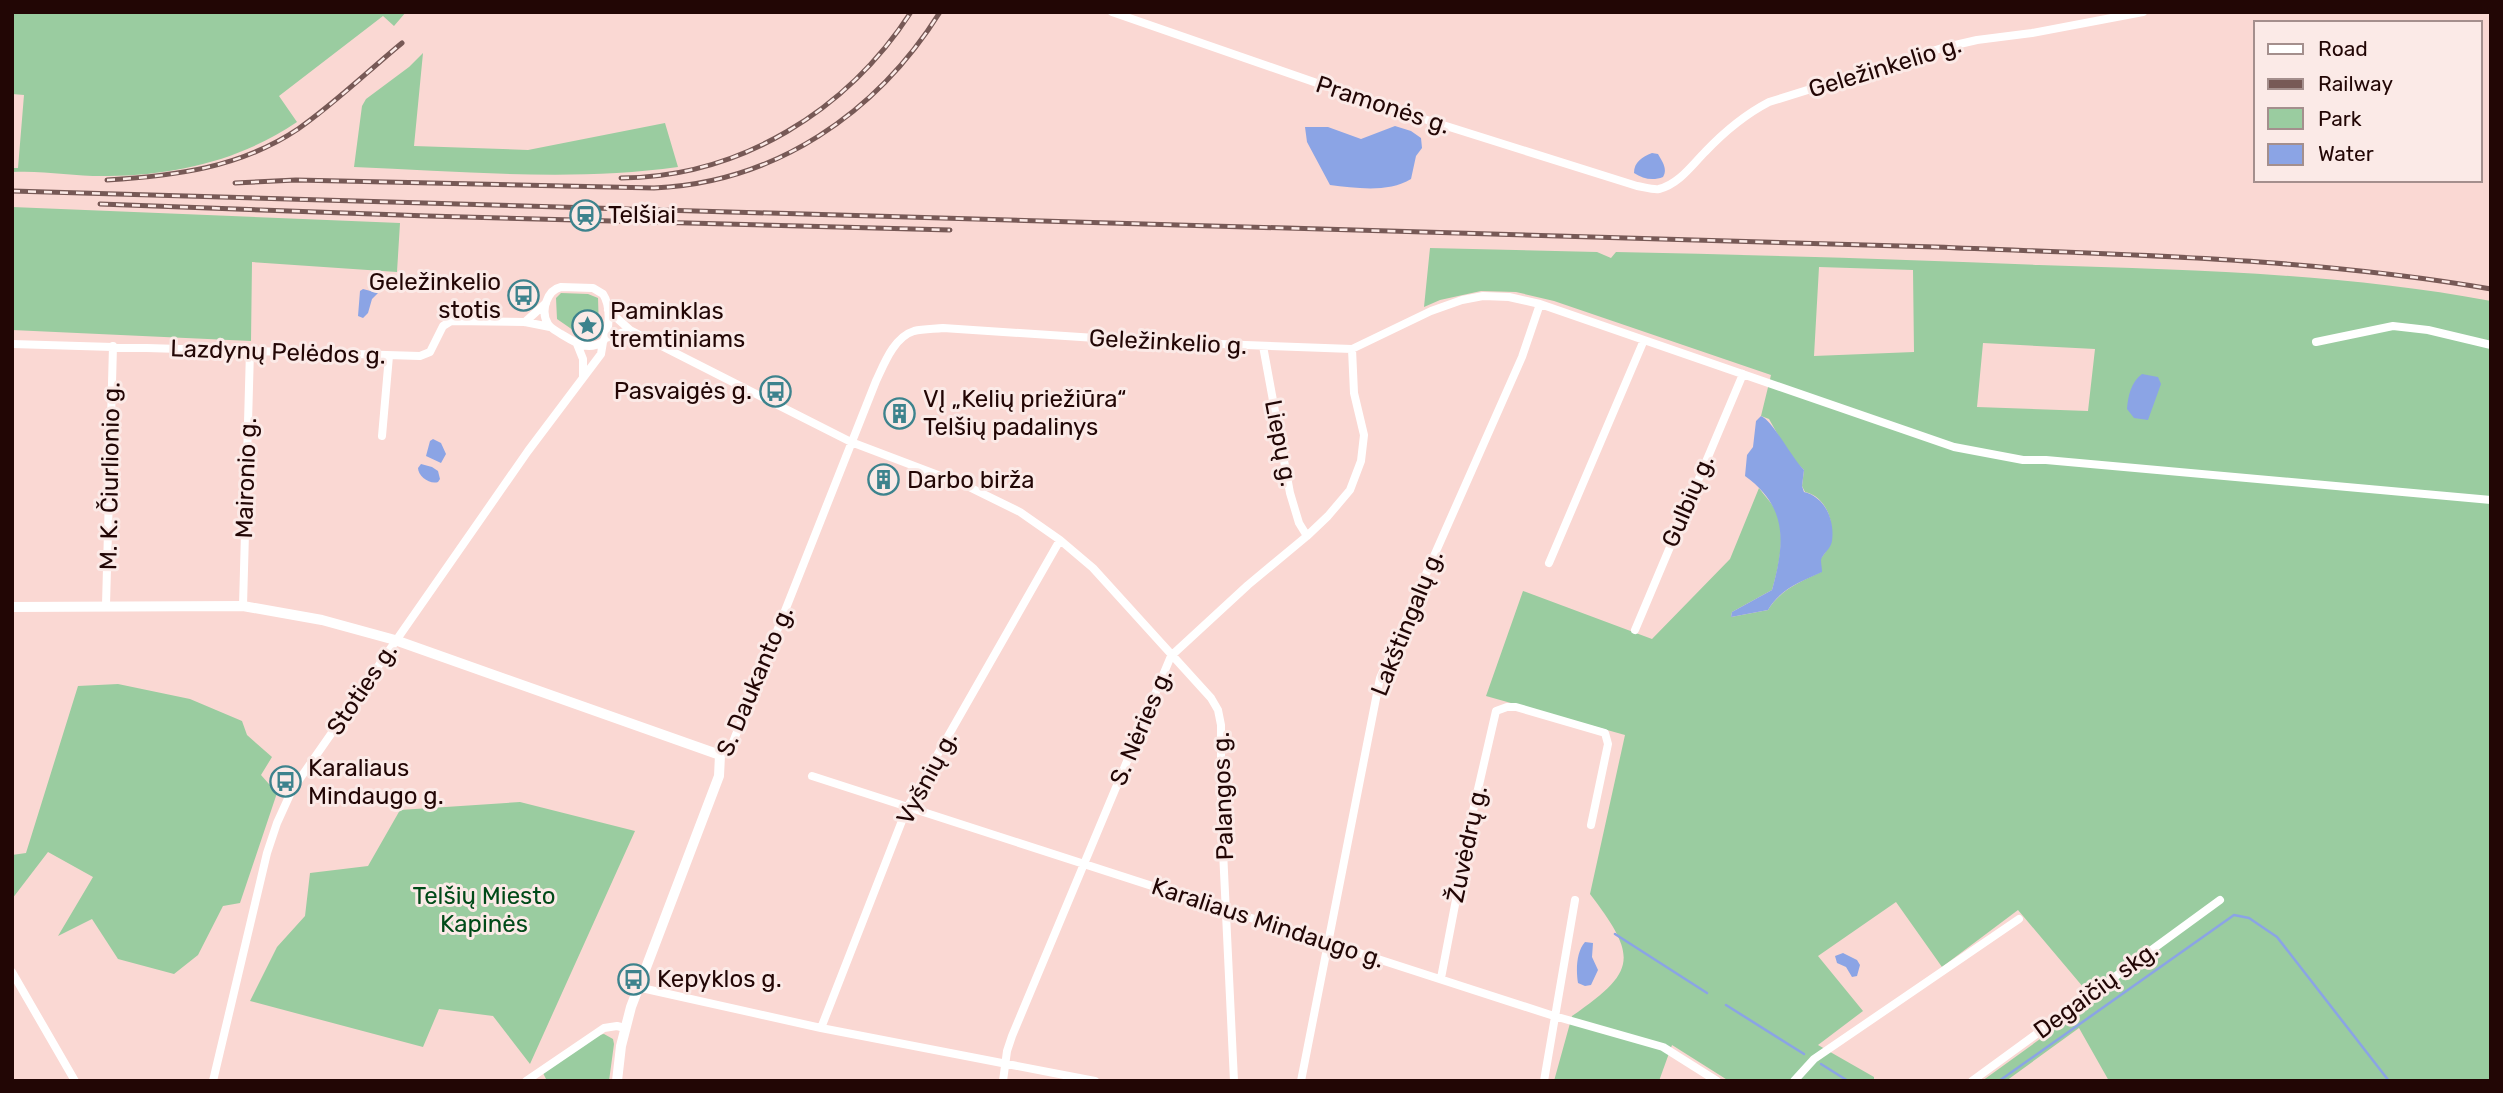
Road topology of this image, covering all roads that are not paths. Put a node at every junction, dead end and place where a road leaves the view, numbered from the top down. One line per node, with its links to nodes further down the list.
1 (1112, 12): 3 (street, Pramonės g.)
2 (2143, 12): 3 (street, Geležinkelio g.)
3 (1657, 189)
4 (547, 302): 6 (street); 7 (street); 8 (street)
5 (1541, 304): 11 (street, Geležinkelio g.); 18 (street, Geležinkelio g.); 44 (street, Lakštingalų g.)
6 (608, 310): 9 (street); 10 (street)
7 (525, 322): 8 (street, Lazdynų Pelėdos g.); 20 (street, Lazdynų Pelėdos g.)
8 (550, 327): 14 (street)
9 (629, 330): 10 (street); 24 (street)
10 (605, 340): 14 (street); 22 (street, Stoties g.)
11 (1644, 340): 21 (street, Geležinkelio g.); 28 (street)
12 (2316, 342): 15 (street)
13 (12, 344): 16 (street, Lazdynų Pelėdos g.)
14 (577, 344): 22 (street)
15 (2491, 345)
16 (113, 346): 19 (street, Lazdynų Pelėdos g.); 29 (street, M. K. Čiurlionio g.)
17 (1263, 346): 18 (street, Geležinkelio g.); 24 (street, Geležinkelio g.); 26 (street, Liepų g.)
18 (1352, 349): 26 (street, S. Nėries g.)
19 (250, 350): 20 (street, Lazdynų Pelėdos g.); 30 (street, Maironio g.)
20 (388, 356): 23 (street)
21 (1743, 374): 25 (street, Geležinkelio g.); 32 (street, Gulbių g.)
22 (583, 376): 33 (street, Stoties g.)
23 (382, 436)
24 (851, 442): 27 (street); 35 (street, S. Daukanto g.)
25 (2491, 500)
26 (1307, 536): 34 (street, S. Nėries g.)
27 (1060, 540): 34 (street); 37 (street, Vyšnių g.)
28 (1549, 563)
29 (106, 605): 30 (main road); 31 (main road)
30 (243, 606): 33 (main road)
31 (12, 607)
32 (1635, 630)
33 (395, 640): 35 (main road); 53 (street, Stoties g.)
34 (1171, 656): 39 (street, S. Nėries g.); 42 (street, Palangos g.)
35 (720, 755): 47 (main road, S. Daukanto g.)
36 (813, 776): 37 (street, Karaliaus Mindaugo g.)
37 (907, 808): 39 (street, Karaliaus Mindaugo g.); 50 (street, Vyšnių g.)
38 (1591, 825): 46 (street, Žuvėdrų g.)
39 (1083, 865): 42 (street, Karaliaus Mindaugo g.); 51 (street, S. Nėries g.)
40 (1575, 900): 48 (street)
41 (2220, 900): 63 (street, Degaičių skg.)
42 (1227, 911): 44 (street, Karaliaus Mindaugo g.); 58 (street, Palangos g.)
43 (2019, 919): 62 (street)
44 (1327, 942): 46 (street, Karaliaus Mindaugo g.); 59 (street, Lakštingalų g.)
45 (12, 972): 52 (street)
46 (1441, 978): 48 (street, Karaliaus Mindaugo g.)
47 (637, 987): 49 (main road, S. Daukanto g.); 50 (street)
48 (1554, 1016): 60 (street); 61 (street, Karaliaus Mindaugo g.)
49 (625, 1028): 54 (street); 55 (main road, S. Daukanto g.)
50 (821, 1028): 51 (street)
51 (1005, 1063): 56 (street, S. Nėries g.); 57 (street)
52 (75, 1081)
53 (213, 1081)
54 (526, 1081)
55 (617, 1081)
56 (1003, 1081)
57 (1095, 1081)
58 (1234, 1081)
59 (1301, 1081)
60 (1545, 1081)
61 (1717, 1081)
62 (1794, 1081)
63 (1972, 1081)

